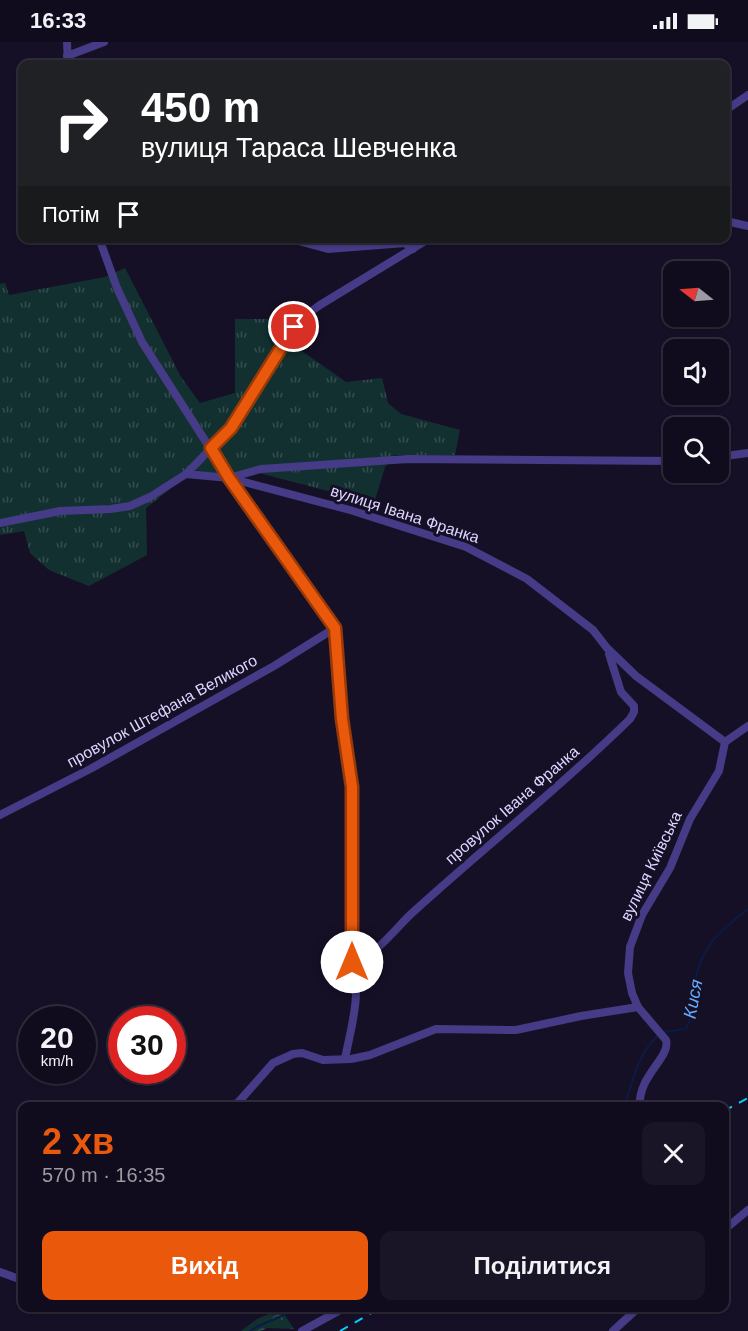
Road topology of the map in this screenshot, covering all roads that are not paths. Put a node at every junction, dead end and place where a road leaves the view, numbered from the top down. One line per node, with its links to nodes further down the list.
1 (67, 42): 3 (street)
2 (104, 42): 3 (street)
3 (68, 60)
4 (748, 95): 5 (street)
5 (730, 107)
6 (730, 222): 7 (street)
7 (748, 226)
8 (101, 243): 14 (street)
9 (306, 243): 10 (street)
10 (405, 243)
11 (405, 243): 13 (street)
12 (422, 243): 13 (street)
13 (413, 249): 14 (street)
14 (211, 448): 18 (street); 19 (street)
15 (748, 453): 16 (street)
16 (729, 456)
17 (663, 461): 19 (street)
18 (186, 474): 19 (street); 20 (street)
19 (229, 478): 21 (street); 22 (street, вулиця Івана Франка)
20 (0, 523)
21 (335, 628): 25 (street, провулок Штефана Великого); 26 (street)
22 (607, 648): 24 (street, вулиця Івана Франка); 26 (street, провулок Івана Франка)
23 (748, 726): 24 (street)
24 (725, 742): 27 (street, вулиця Київська)
25 (0, 815)
26 (352, 962): 28 (street)
27 (638, 1007): 28 (street); 30 (street, вулиця Київська)
28 (345, 1059): 29 (street)
29 (238, 1102)
30 (640, 1102)
31 (748, 1210): 32 (street)
32 (729, 1224)
33 (0, 1272): 34 (street)
34 (18, 1279)
35 (337, 1312): 37 (street)
36 (634, 1312): 38 (street)
37 (302, 1331)
38 (613, 1331)

